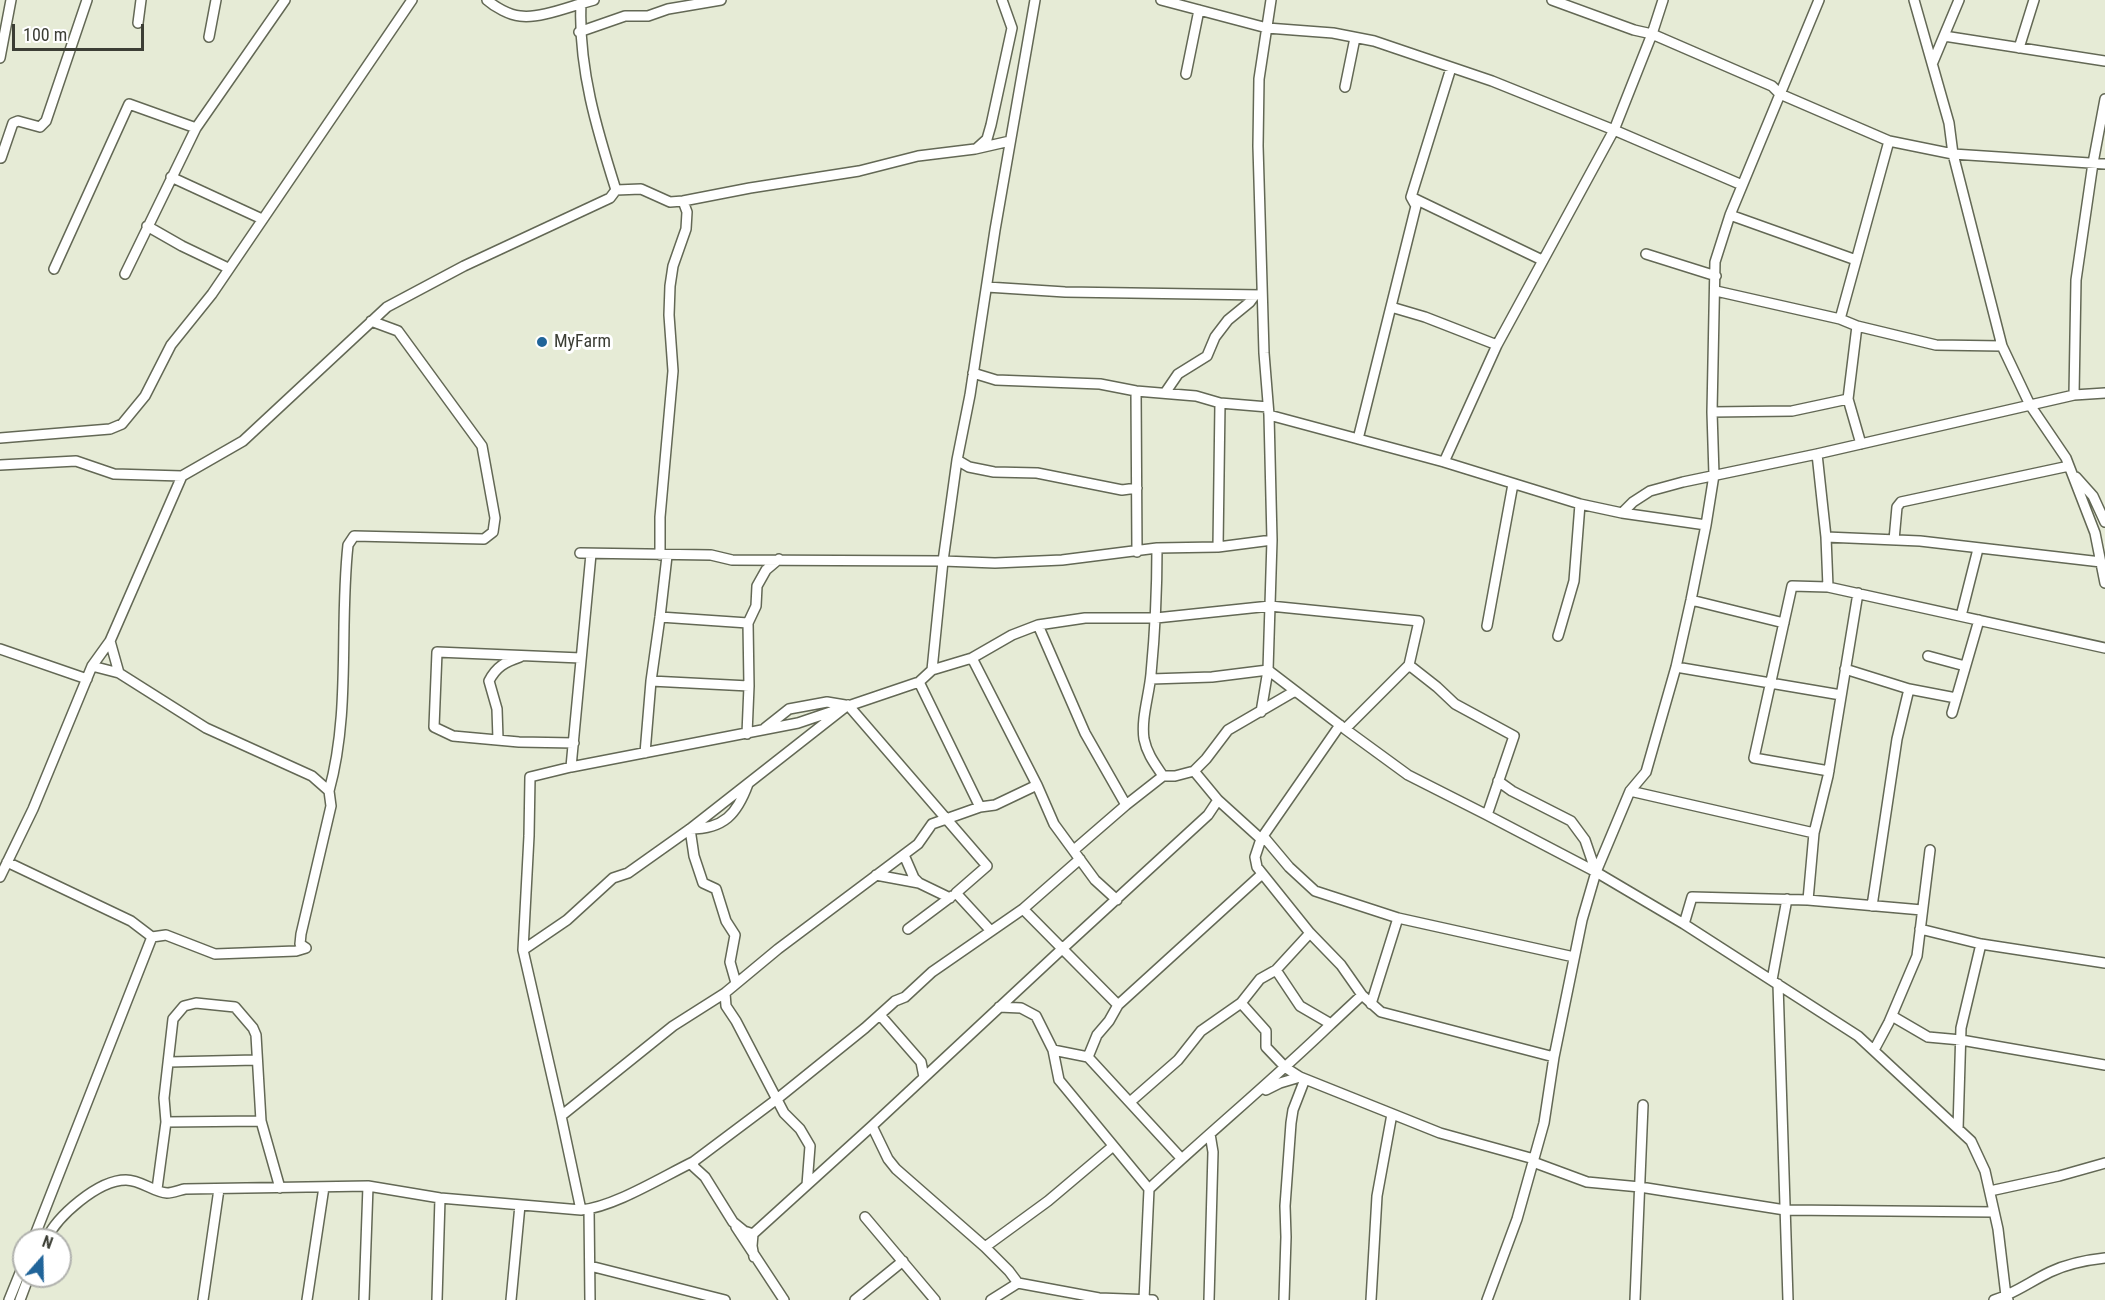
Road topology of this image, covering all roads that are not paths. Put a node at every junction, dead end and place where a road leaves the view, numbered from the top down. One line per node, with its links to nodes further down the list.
1 (11, 0): 30 (street)
2 (87, 0): 44 (street)
3 (141, 0): 22 (street)
4 (216, 0): 27 (street)
5 (285, 0): 38 (street)
6 (412, 0): 53 (street)
7 (487, 0): 20 (street)
8 (594, 0): 20 (street)
9 (721, 0): 24 (street)
10 (1002, 0): 42 (street)
11 (1035, 0): 40 (street)
12 (1161, 0): 21 (street)
13 (1271, 0): 23 (street)
14 (1552, 0): 25 (street)
15 (1663, 0): 25 (street)
16 (1819, 0): 36 (street)
17 (1914, 0): 32 (street)
18 (1959, 0): 26 (street)
19 (2034, 0): 29 (street)
20 (581, 3): 24 (street)
21 (1199, 10): 23 (street); 34 (street)
22 (138, 23)
23 (1267, 28): 28 (street); 64 (street)
24 (579, 32): 49 (street)
25 (1652, 34): 36 (street); 39 (street)
26 (1944, 36): 29 (street); 32 (street)
27 (209, 37)
28 (1355, 38): 33 (street); 35 (street)
29 (2019, 48): 31 (street)
30 (0, 58)
31 (2105, 61)
32 (1933, 63): 43 (street)
33 (1451, 68): 39 (street); 50 (street)
34 (1186, 74)
35 (1345, 87)
36 (1780, 94): 41 (street); 48 (street)
37 (2105, 99): 45 (street)
38 (196, 128): 47 (street); 59 (street)
39 (1614, 130): 48 (street); 56 (street)
40 (1010, 141): 42 (street); 62 (street)
41 (1889, 141): 43 (street); 57 (street)
42 (975, 149): 51 (street)
43 (1953, 154): 45 (street); 70 (street)
44 (1, 158)
45 (2093, 163): 46 (street); 75 (street)
46 (2105, 164)
47 (171, 177): 53 (street); 54 (street)
48 (1742, 185): 52 (street)
49 (616, 190): 51 (street); 67 (street)
50 (1411, 197): 56 (street); 65 (street)
51 (683, 201): 107 (street)
52 (1730, 215): 57 (street); 61 (street)
53 (262, 219): 58 (street)
54 (147, 226): 58 (street); 60 (street)
55 (1646, 254): 61 (street)
56 (1542, 260): 69 (street)
57 (1856, 260): 66 (street)
58 (228, 268): 81 (street)
59 (54, 269)
60 (125, 274)
61 (1716, 276): 63 (street)
62 (987, 287): 64 (street); 71 (street)
63 (1716, 291): 66 (street); 80 (street)
64 (1258, 295): 73 (street); 79 (street)
65 (1391, 307): 69 (street); 82 (street)
66 (1840, 319): 68 (street)
67 (371, 321): 90 (street); 169 (street)
68 (1857, 326): 70 (street); 76 (street)
69 (1497, 345): 86 (street)
70 (2002, 346): 78 (street)
71 (973, 373): 72 (street); 85 (street)
72 (1136, 391): 73 (street); 92 (street)
73 (1165, 393): 77 (street)
74 (2105, 393): 75 (street)
75 (2074, 395): 78 (street)
76 (1848, 399): 80 (street); 83 (street)
77 (1220, 403): 79 (street); 100 (street)
78 (2030, 405): 83 (street); 88 (street)
79 (1268, 411): 82 (street); 98 (street)
80 (1712, 412): 89 (street)
81 (0, 438)
82 (1358, 439): 86 (street)
83 (1861, 444): 84 (street)
84 (1817, 454): 89 (street); 97 (street)
85 (957, 460): 92 (street); 109 (street)
86 (1444, 462): 91 (street)
87 (0, 465): 90 (street)
88 (2070, 468): 95 (street); 99 (street); 101 (street)
89 (1714, 475): 94 (street); 96 (street)
90 (182, 476): 125 (street)
91 (1513, 484): 93 (street); 123 (street)
92 (1137, 488): 104 (street)
93 (1580, 504): 94 (street); 124 (street)
94 (1622, 513): 96 (street)
95 (2105, 524): 101 (street)
96 (1706, 525): 114 (street)
97 (1826, 537): 99 (street); 112 (street)
98 (1272, 540): 100 (street); 115 (street)
99 (1894, 540): 103 (street)
100 (1218, 547): 102 (street)
101 (2098, 547): 110 (street)
102 (1157, 548): 104 (street); 118 (street)
103 (1978, 549): 110 (street); 116 (street)
104 (1137, 552): 109 (street)
105 (580, 554): 106 (street)
106 (591, 554): 107 (street); 130 (street)
107 (663, 556): 108 (street); 117 (street)
108 (779, 559): 109 (street); 120 (street)
109 (943, 561): 137 (street)
110 (2101, 562): 111 (street)
111 (2105, 579)
112 (1828, 587): 113 (street); 121 (street)
113 (1858, 593): 116 (street); 136 (street)
114 (1691, 600): 121 (street); 135 (street)
115 (1270, 606): 118 (street); 132 (street); 138 (street)
116 (1961, 616): 119 (street)
117 (660, 617): 120 (street); 142 (street)
118 (1156, 618): 122 (street); 141 (street)
119 (1979, 620): 126 (street); 134 (street)
120 (748, 623): 145 (street)
121 (1784, 623): 144 (street)
122 (1038, 625): 131 (street); 173 (street)
123 (1487, 626)
124 (1558, 636)
125 (110, 642): 133 (street); 139 (street)
126 (2105, 648)
127 (0, 649): 140 (street)
128 (525, 656): 130 (street); 157 (street); 157 (street)
129 (1928, 656): 134 (street)
130 (581, 658): 158 (street)
131 (972, 658): 137 (street); 168 (street)
132 (1409, 665): 154 (street); 166 (street)
133 (92, 666): 139 (street); 140 (street)
134 (1965, 666): 149 (street)
135 (1676, 667): 144 (street); 164 (street)
136 (1845, 669): 146 (street); 148 (street)
137 (932, 670): 143 (street)
138 (1268, 670): 141 (street); 147 (street); 151 (street)
139 (119, 674): 169 (street)
140 (87, 679): 184 (street)
141 (1151, 679): 165 (street)
142 (651, 681): 145 (street); 160 (street)
143 (918, 682): 150 (street); 174 (street)
144 (1770, 683): 148 (street); 163 (street)
145 (749, 686): 156 (street)
146 (1909, 689): 149 (street); 194 (street)
147 (1295, 691): 151 (street); 154 (street)
148 (1841, 695): 163 (street)
149 (1956, 698): 152 (street)
150 (848, 705): 153 (street); 155 (street); 159 (street); 176 (street)
151 (1261, 712): 162 (street)
152 (1952, 713)
153 (798, 723): 155 (street); 159 (street)
154 (1342, 727): 175 (street); 179 (street)
155 (762, 730): 156 (street)
156 (747, 734): 160 (street)
157 (498, 739): 158 (street)
158 (574, 743): 161 (street)
159 (802, 743): 167 (street)
160 (645, 753): 161 (street)
161 (571, 767): 206 (street)
162 (1194, 771): 165 (street); 172 (street)
163 (1829, 771): 178 (street)
164 (1646, 772): 170 (street); 171 (street)
165 (1163, 776): 173 (street)
166 (1498, 781): 175 (street); 185 (street)
167 (748, 784): 177 (street); 177 (street)
168 (1037, 785): 174 (street); 180 (street)
169 (329, 791): 203 (street)
170 (1630, 791): 171 (street); 185 (street)
171 (1649, 795): 178 (street)
172 (1218, 800): 179 (street); 192 (street)
173 (1126, 806): 180 (street)
174 (980, 807): 176 (street)
175 (1487, 815): 185 (street)
176 (947, 820): 182 (street); 190 (street)
177 (690, 830): 206 (street); 211 (street)
178 (1814, 833): 193 (street)
179 (1262, 837): 186 (street); 197 (street)
180 (1074, 850): 183 (street)
181 (1930, 850): 196 (street)
182 (904, 855): 187 (street); 189 (street)
183 (1080, 859): 192 (street); 195 (street)
184 (7, 862): 188 (street); 203 (street)
185 (1596, 872): 198 (street); 207 (street)
186 (1262, 874): 202 (street); 216 (street)
187 (876, 875): 189 (street); 211 (street)
188 (0, 877)
189 (919, 883): 190 (street)
190 (953, 896): 199 (street); 201 (street)
191 (1787, 899): 193 (street); 198 (street); 210 (street)
192 (1117, 900): 205 (street)
193 (1808, 900): 194 (street)
194 (1872, 906): 196 (street)
195 (1023, 909): 201 (street); 205 (street)
196 (1922, 910): 200 (street)
197 (1398, 918): 207 (street); 215 (street)
198 (1684, 924): 210 (street)
199 (908, 928)
200 (1920, 928): 204 (street); 219 (street)
201 (991, 931): 218 (street)
202 (1310, 933): 209 (street); 213 (street)
203 (152, 937): 266 (street)
204 (1981, 944): 208 (street); 221 (street)
205 (1062, 949): 216 (street); 217 (street)
206 (523, 950): 239 (street)
207 (1574, 957): 225 (street)
208 (2105, 963)
209 (1276, 970): 214 (street); 220 (street)
210 (1775, 982): 223 (street); 262 (street)
211 (736, 983): 212 (street)
212 (724, 993): 235 (street); 239 (street)
213 (1362, 995): 215 (street); 220 (street)
214 (1241, 1003): 231 (street); 236 (street)
215 (1371, 1004): 225 (street)
216 (1118, 1005): 224 (street)
217 (999, 1007): 222 (street); 230 (street)
218 (880, 1015): 228 (street); 235 (street)
219 (1892, 1016): 221 (street); 223 (street)
220 (1331, 1024): 231 (street)
221 (1961, 1040): 229 (street); 243 (street)
222 (1053, 1050): 224 (street); 245 (street)
223 (1874, 1050): 243 (street)
224 (1088, 1057): 236 (street)
225 (1554, 1057): 247 (street)
226 (256, 1060): 227 (street); 227 (street); 240 (street)
227 (168, 1062): 241 (street)
228 (921, 1062): 230 (street); 232 (street)
229 (2105, 1065)
230 (937, 1066): 232 (street)
231 (1286, 1068): 233 (street); 234 (street)
232 (924, 1077): 242 (street)
233 (1302, 1078): 234 (street); 238 (street); 290 (street)
234 (1251, 1098): 244 (street)
235 (777, 1099): 248 (street); 250 (street)
236 (1130, 1102): 246 (street)
237 (1643, 1105): 252 (street)
238 (1392, 1114): 247 (street); 291 (street)
239 (561, 1116): 261 (street)
240 (261, 1121): 241 (street); 253 (street)
241 (166, 1122): 255 (street)
242 (872, 1126): 250 (street); 269 (street)
243 (1958, 1129): 258 (street)
244 (1210, 1134): 246 (street); 289 (street)
245 (1112, 1147): 257 (street); 269 (street)
246 (1182, 1158): 257 (street)
247 (1534, 1161): 252 (street); 292 (street)
248 (693, 1162): 261 (street); 265 (street)
249 (2105, 1163): 258 (street)
250 (807, 1185): 268 (street)
251 (368, 1186): 254 (street); 259 (street); 280 (street)
252 (1640, 1187): 262 (street); 293 (street)
253 (280, 1188): 254 (street); 256 (street)
254 (324, 1188): 279 (street)
255 (157, 1189): 256 (street); 267 (street)
256 (219, 1189): 278 (street)
257 (1149, 1189): 277 (street)
258 (1990, 1191): 263 (street)
259 (440, 1198): 260 (street); 281 (street)
260 (520, 1205): 261 (street); 282 (street)
261 (585, 1210): 273 (street)
262 (1785, 1210): 263 (street); 294 (street)
263 (1994, 1212): 275 (street)
264 (865, 1217): 272 (street)
265 (733, 1222): 268 (street); 270 (street)
266 (38, 1228)
267 (52, 1228)
268 (753, 1234): 270 (street)
269 (985, 1247): 274 (street)
270 (754, 1257): 285 (street)
271 (2105, 1258): 275 (street)
272 (903, 1261): 286 (street); 287 (street)
273 (590, 1266): 283 (street); 284 (street)
274 (1018, 1283): 276 (street); 288 (street)
275 (2007, 1298): 295 (street)
276 (1099, 1299): 277 (street)
277 (1149, 1299)
278 (203, 1300)
279 (307, 1300)
280 (364, 1300)
281 (437, 1300)
282 (511, 1300)
283 (590, 1300)
284 (726, 1300)
285 (784, 1300)
286 (855, 1300)
287 (935, 1300)
288 (991, 1300)
289 (1209, 1300)
290 (1284, 1300)
291 (1371, 1300)
292 (1487, 1300)
293 (1635, 1300)
294 (1788, 1300)
295 (1994, 1300)

